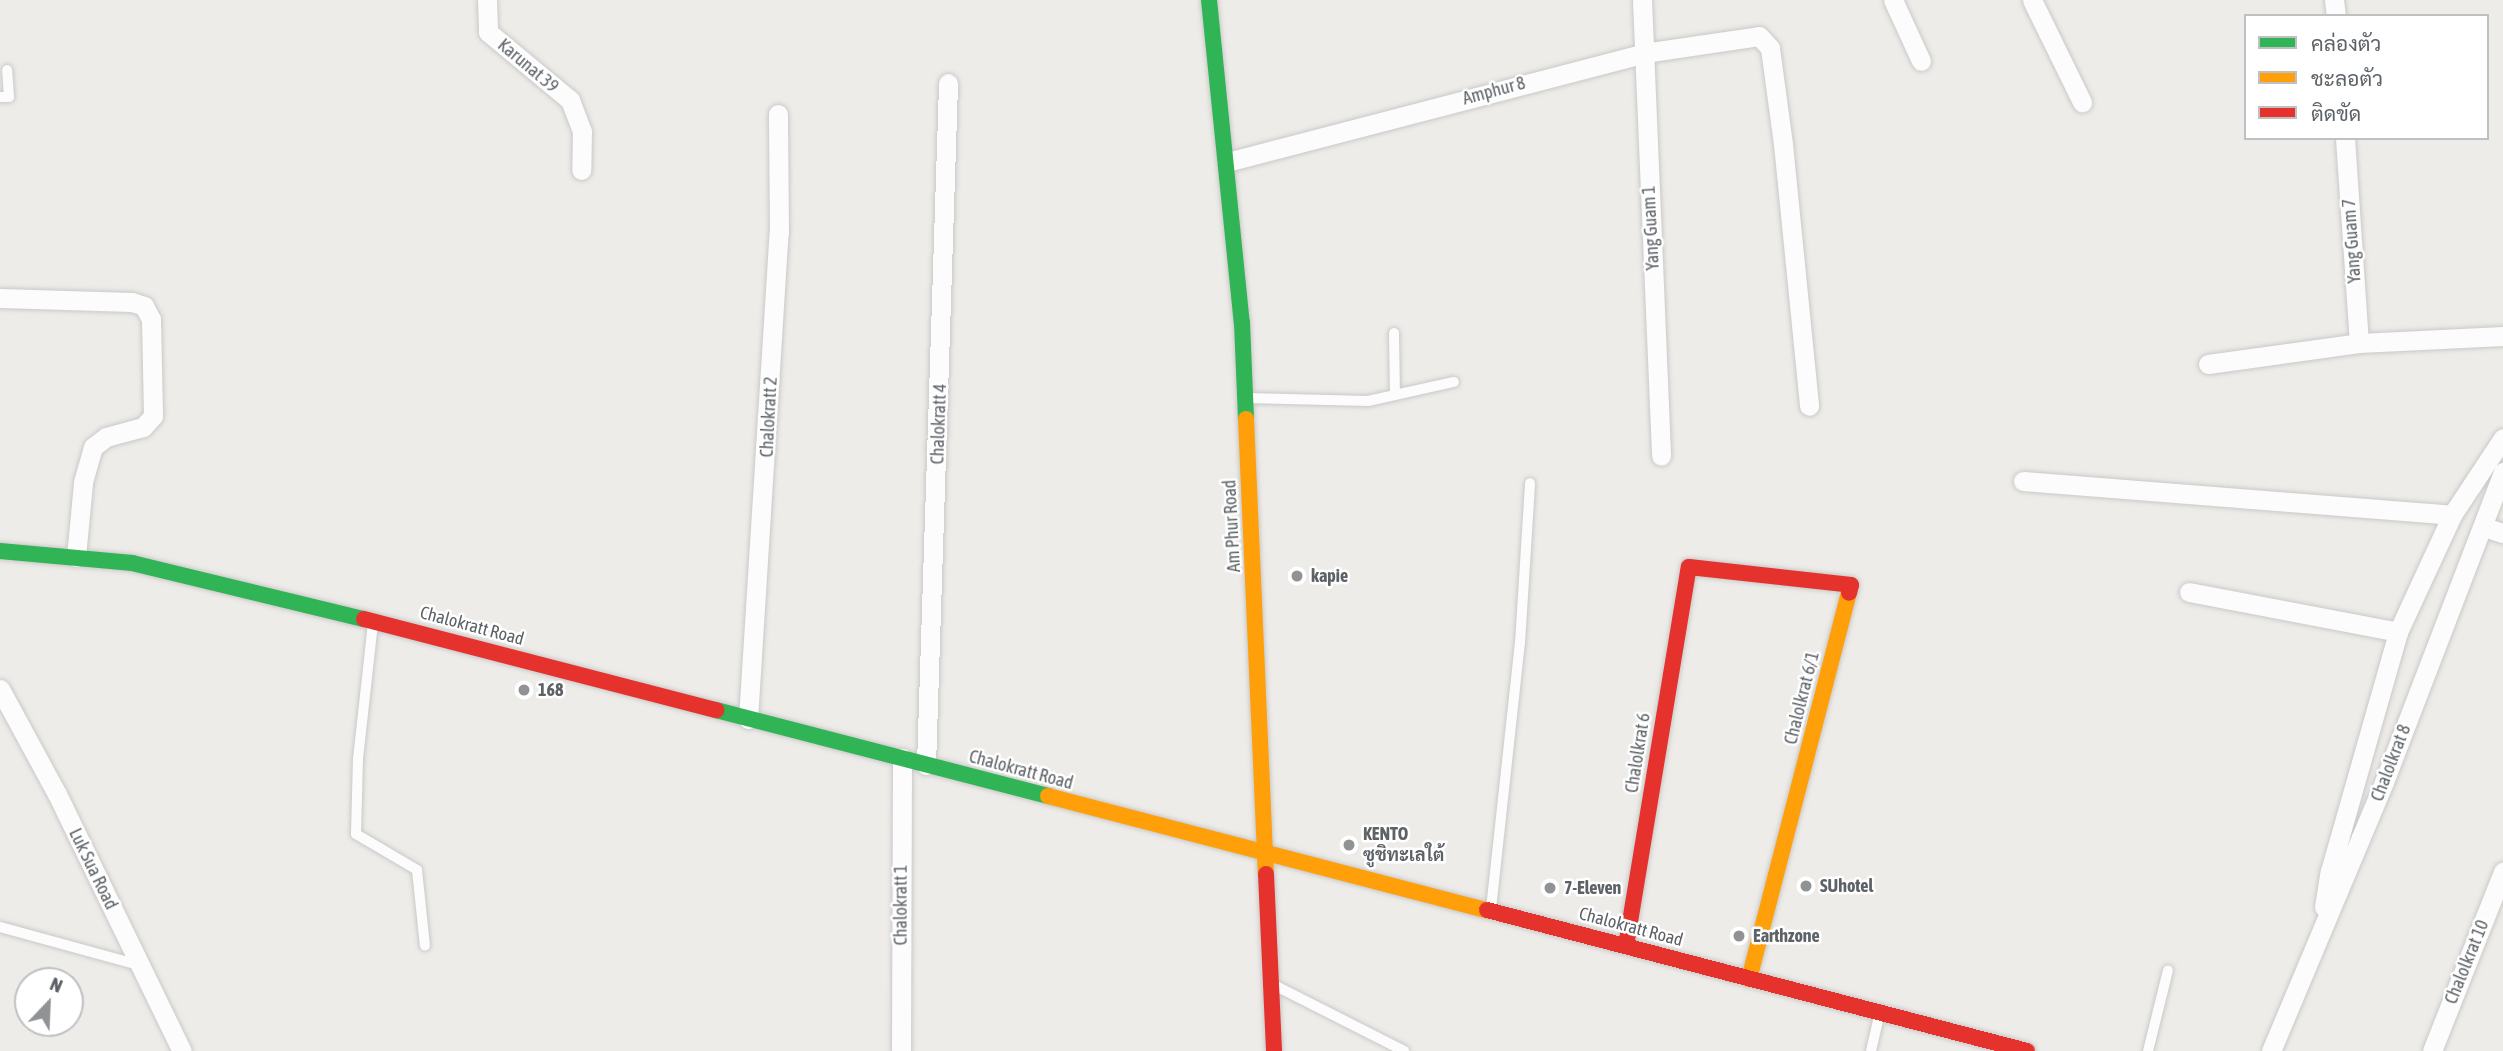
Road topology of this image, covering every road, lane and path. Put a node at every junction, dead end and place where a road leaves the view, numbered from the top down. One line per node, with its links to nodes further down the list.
1 (487, 0): 15 (street, Karunat 39)
2 (1209, 0): 14 (street, Am Phur Road)
3 (1642, 0): 6 (street, Yang Guam 1)
4 (1893, 0): 7 (street)
5 (2032, 0): 11 (street)
6 (1644, 53): 14 (street, Amphur 8); 24 (street, Amphur 8); 26 (street, Yang Guam 1)
7 (1921, 61)
8 (7, 70): 10 (lane)
9 (948, 83): 42 (street, Chalokratt 4)
10 (0, 97)
11 (2082, 102)
12 (778, 114): 40 (street, Chalokratt 2)
13 (2344, 140): 19 (street, Yang Guam 7)
14 (1227, 162): 23 (street, Am Phur Road)
15 (582, 170)
16 (0, 298): 34 (street)
17 (1394, 334): 22 (lane)
18 (2503, 336): 19 (street)
19 (2360, 343): 20 (street)
20 (2208, 364)
21 (1454, 382): 22 (lane)
22 (1395, 395): 23 (lane)
23 (1245, 398): 43 (street, Am Phur Road)
24 (1809, 406)
25 (2503, 438): 30 (street)
26 (1661, 456)
27 (2503, 472): 31 (street, Chalolkrat 8)
28 (2022, 481): 30 (street)
29 (1530, 483): 45 (lane)
30 (2452, 515): 38 (street)
31 (2484, 527): 32 (street); 47 (street, Chalolkrat 8)
32 (2503, 533)
33 (0, 551): 34 (street, Chalokratt Road)
34 (76, 557): 37 (street, Chalokratt Road)
35 (1689, 567): 49 (street, Chalolkrat 6); 52 (street, Chalolkrat 6/1)
36 (2189, 592): 38 (street)
37 (373, 622): 40 (street, Chalokratt Road); 48 (lane)
38 (2398, 632): 47 (street)
39 (0, 689): 50 (street, Luk Sua Road)
40 (747, 719): 41 (street, Chalokratt Road)
41 (902, 758): 42 (street, Chalokratt Road); 56 (street, Chalokratt 1)
42 (926, 765): 43 (street, Chalokratt Road)
43 (1266, 849): 45 (street, Chalokratt Road); 53 (street, Am Phur Road)
44 (2503, 872): 63 (street, Chalolkrat 10)
45 (1490, 910): 49 (street, Chalokratt Road)
46 (0, 927): 50 (lane)
47 (2320, 934): 62 (street, Chalolkrat 8)
48 (425, 946)
49 (1626, 946): 52 (street, Chalokratt Road)
50 (139, 965): 55 (street, Luk Sua Road)
51 (2168, 971): 61 (lane)
52 (1749, 979): 54 (street, Chalokratt Road)
53 (1272, 984): 57 (street, Am Phur Road); 58 (lane)
54 (1880, 1013): 59 (lane); 60 (street, Chalokratt Road)
55 (182, 1051)
56 (901, 1051)
57 (1274, 1051)
58 (1404, 1051)
59 (1871, 1051)
60 (2027, 1051)
61 (2148, 1051)
62 (2271, 1051)
63 (2432, 1051)

